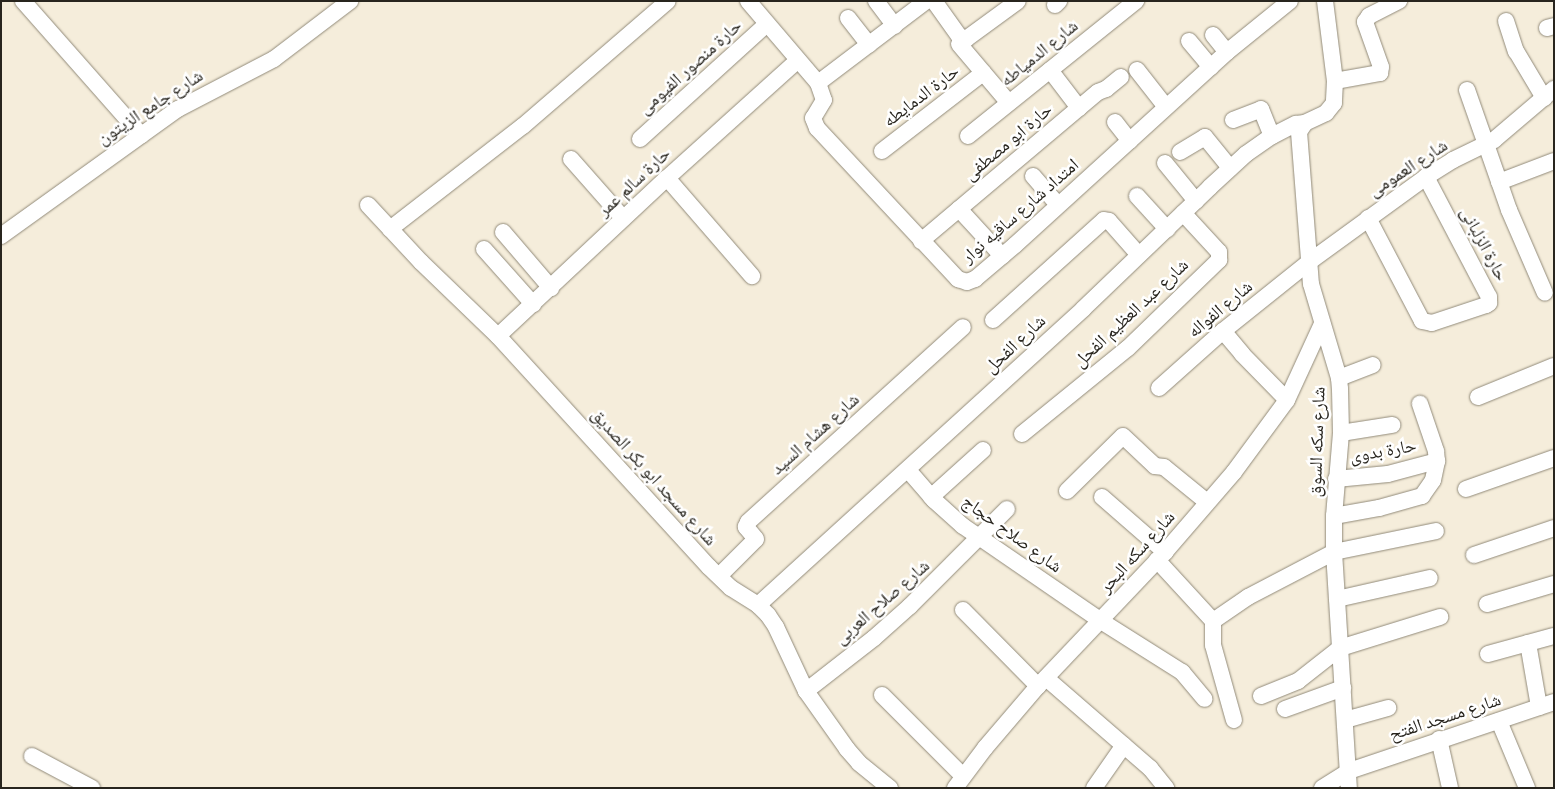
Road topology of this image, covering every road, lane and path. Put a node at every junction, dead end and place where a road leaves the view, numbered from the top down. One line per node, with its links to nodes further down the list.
1 (23, 1): 37 (street)
2 (350, 1): 37 (street, شارع جامع الزيتون)
3 (668, 1): 62 (street)
4 (748, 1): 14 (street)
5 (876, 1): 15 (street)
6 (1018, 1): 11 (street)
7 (1136, 1): 23 (street, شارع الدمياطه)
8 (1290, 1): 20 (street, امتداد شارع ساقيه نوار)
9 (1325, 1): 27 (street)
10 (1399, 1): 27 (street)
11 (924, 3): 15 (street)
12 (848, 18): 19 (street)
13 (1506, 21): 30 (street)
14 (767, 24): 21 (street); 40 (street, حارة منصور الفيومى)
15 (895, 26): 19 (street)
16 (1213, 35): 20 (street)
17 (1189, 41): 22 (street)
18 (959, 44): 25 (street)
19 (868, 45): 28 (street)
20 (1228, 52): 22 (street, امتداد شارع ساقيه نوار)
21 (798, 60): 28 (street); 51 (street, حارة سالم عمر)
22 (1211, 67): 33 (street, امتداد شارع ساقيه نوار)
23 (1050, 70): 31 (street, شارع الدمياطه); 32 (street)
24 (1137, 70): 33 (street)
25 (984, 73): 31 (street); 43 (street, حارة الدمايطه)
26 (1121, 77): 32 (street, حارة ابو مصطفى)
27 (1335, 81): 36 (street)
28 (818, 83): 65 (street, امتداد شارع ساقيه نوار)
29 (1467, 90): 42 (street)
30 (1549, 93): 42 (street, شارع العمومى)
31 (1009, 103): 38 (street, شارع الدمياطه)
32 (1079, 108): 57 (street, حارة ابو مصطفى)
33 (1166, 108): 41 (street, امتداد شارع ساقيه نوار)
34 (1233, 120): 39 (street)
35 (1115, 122): 41 (street)
36 (1305, 123): 39 (street, شارع الفحل); 69 (street, شارع سكه السوق)
37 (141, 135): 64 (street, شارع جامع الزيتون)
38 (968, 136)
39 (1272, 136): 48 (street, شارع الفحل)
40 (640, 138)
41 (1130, 141): 56 (street, امتداد شارع ساقيه نوار)
42 (1485, 145): 50 (street, شارع العمومى); 52 (street)
43 (882, 150)
44 (1180, 152): 48 (street)
45 (571, 159): 59 (street)
46 (1554, 160): 52 (street)
47 (1165, 163): 54 (street)
48 (1230, 168): 54 (street, شارع الفحل)
49 (1034, 176): 56 (street)
50 (1426, 177): 60 (street, شارع العمومى); 60 (street, حارة الزلبانى)
51 (667, 178): 59 (street, حارة سالم عمر); 70 (street)
52 (1499, 182): 72 (street)
53 (1137, 196): 61 (street)
54 (1196, 201): 58 (street, شارع الفحل)
55 (368, 204): 62 (street, شارع مسجد ابو بكر الصديق)
56 (1058, 206): 68 (street, امتداد شارع ساقيه نوار)
57 (959, 209): 65 (street, حارة ابو مصطفى); 68 (street)
58 (1183, 213): 61 (street, شارع الفحل); 88 (street, شارع عبد العظيم الفحل)
59 (623, 218): 71 (street, حارة سالم عمر)
60 (1368, 218): 69 (street, شارع العمومى)
61 (1167, 228): 67 (street, شارع الفحل)
62 (390, 229): 78 (street, شارع مسجد ابو بكر الصديق)
63 (503, 232): 71 (street)
64 (1, 236)
65 (921, 241): 68 (street, امتداد شارع ساقيه نوار)
66 (484, 249): 73 (street)
67 (1139, 255): 74 (street); 92 (street, شارع الفحل)
68 (1002, 256)
69 (1309, 262): 75 (street, شارع سكه السوق); 77 (street, شارع الفواله)
70 (752, 276)
71 (551, 288): 73 (street, حارة سالم عمر)
72 (1545, 293)
73 (533, 304): 78 (street, حارة سالم عمر)
74 (993, 320)
75 (1322, 324): 81 (street, شارع سكه السوق); 84 (street, شارع سكه البحر)
76 (963, 327): 107 (street, شارع هشام السيد)
77 (1223, 331): 82 (street, شارع الفواله); 84 (street)
78 (498, 336): 107 (street, شارع مسجد ابو بكر الصديق)
79 (1373, 365): 81 (street)
80 (1554, 366): 83 (street)
81 (1339, 378): 87 (street, شارع سكه السوق)
82 (1159, 388)
83 (1478, 397)
84 (1287, 400): 98 (street, شارع سكه البحر)
85 (1420, 404): 91 (street)
86 (1392, 425): 87 (street)
87 (1341, 433): 93 (street, شارع سكه السوق)
88 (1022, 434)
89 (983, 450): 96 (street)
90 (1554, 458): 94 (street)
91 (1437, 461): 93 (street, حارة بدوى); 100 (street)
92 (908, 470): 96 (street, شارع صلاح حجاج); 112 (street, شارع الفحل)
93 (1336, 479): 100 (street, شارع سكه السوق)
94 (1466, 489)
95 (1067, 491): 98 (street)
96 (931, 497): 103 (street, شارع صلاح حجاج)
97 (1102, 497): 106 (street)
98 (1207, 502): 106 (street, شارع سكه البحر)
99 (1007, 509): 103 (street, شارع صلاح العربى)
100 (1334, 516): 104 (street, شارع سكه السوق)
101 (1554, 528): 105 (street)
102 (1436, 530): 104 (street)
103 (979, 538): 116 (street, شارع صلاح حجاج); 123 (street, شارع صلاح العربى)
104 (1334, 552): 110 (street, شارع سكه السوق); 115 (street)
105 (1474, 555)
106 (1161, 556): 115 (street); 116 (street, شارع سكه البحر)
107 (719, 576): 112 (street, شارع مسجد ابو بكر الصديق)
108 (1430, 578): 110 (street)
109 (1554, 584): 111 (street)
110 (1337, 599): 119 (street, شارع سكه السوق)
111 (1487, 604)
112 (758, 605): 123 (street, شارع مسجد ابو بكر الصديق)
113 (963, 610): 121 (street)
114 (1440, 617): 119 (street)
115 (1213, 620): 130 (street)
116 (1101, 621): 121 (street, شارع سكه البحر); 126 (street, شارع صلاح حجاج)
117 (1554, 636): 118 (street)
118 (1528, 643): 120 (street); 127 (street)
119 (1340, 648): 122 (street, شارع سكه السوق); 125 (street)
120 (1488, 654)
121 (1042, 682): 134 (street); 137 (street, شارع سكه البحر)
122 (1343, 688): 128 (street); 131 (street, شارع سكه السوق)
123 (806, 690): 139 (street, شارع مسجد ابو بكر الصديق)
124 (882, 695): 137 (street)
125 (1261, 696)
126 (1205, 699)
127 (1546, 704): 132 (street, شارع مسجد الفتح)
128 (1284, 708)
129 (1388, 708): 131 (street)
130 (1234, 720)
131 (1345, 720): 136 (street, شارع سكه السوق)
132 (1499, 721): 133 (street, شارع مسجد الفتح); 145 (street)
133 (1439, 739): 136 (street, شارع مسجد الفتح); 144 (street)
134 (1124, 745): 140 (street); 141 (street)
135 (32, 756): 138 (street)
136 (1349, 771): 142 (street, شارع مسجد الفتح); 143 (street, شارع سكه السوق)
137 (959, 782)
138 (92, 788)
139 (890, 788)
140 (1094, 788)
141 (1166, 788)
142 (1322, 788)
143 (1348, 788)
144 (1450, 788)
145 (1527, 788)

